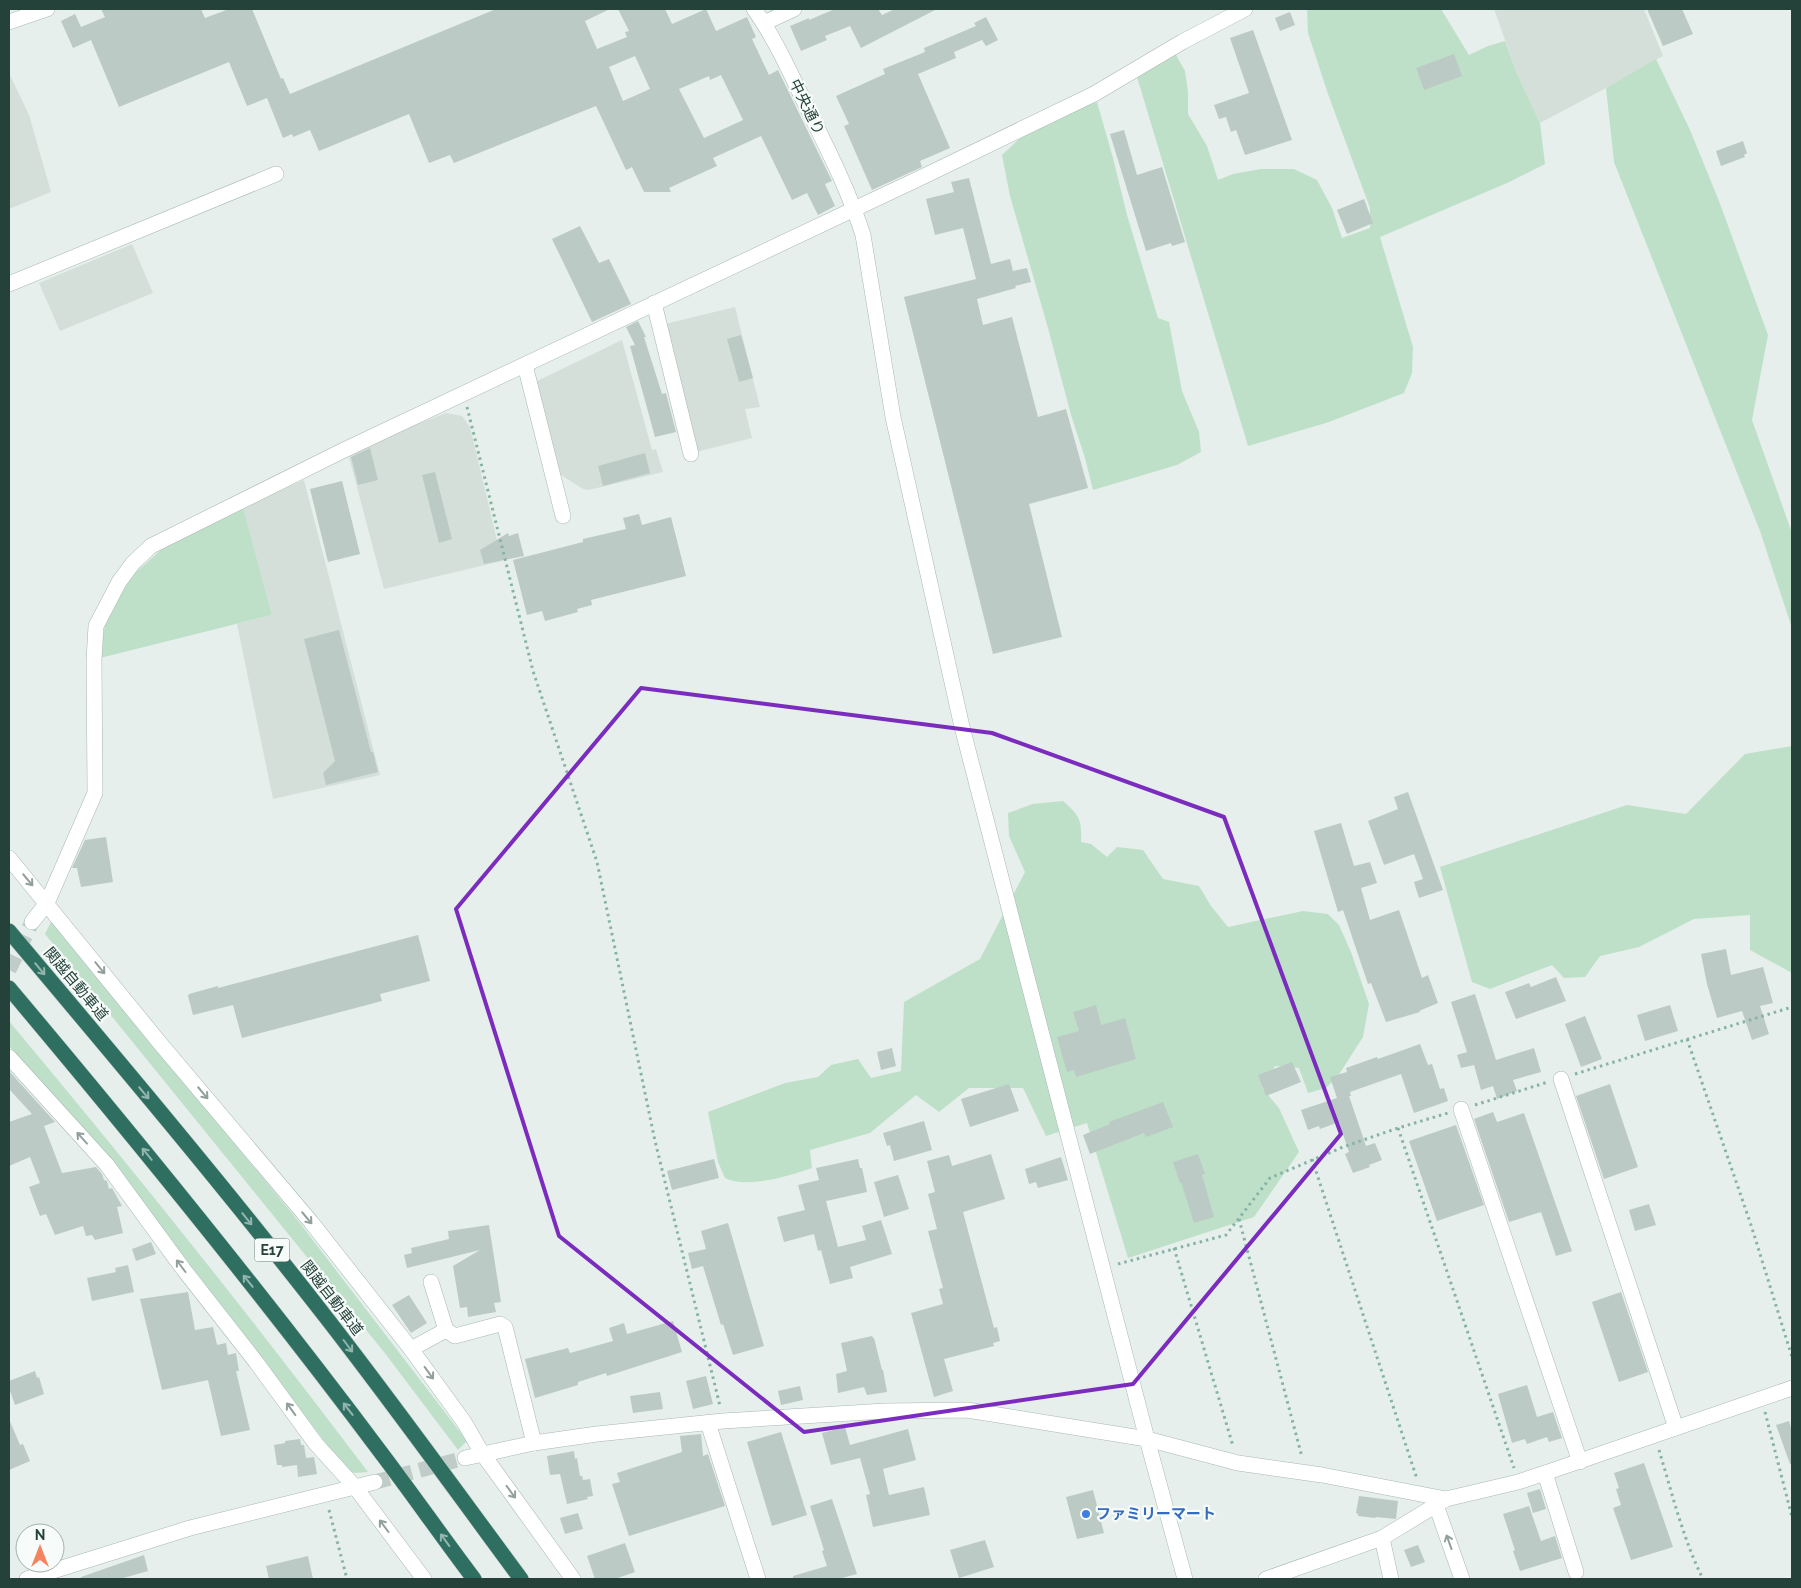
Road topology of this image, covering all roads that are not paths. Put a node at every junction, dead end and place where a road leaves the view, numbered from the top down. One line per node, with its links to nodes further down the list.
1 (47, 9): 5 (street)
2 (754, 9): 6 (street, 中央通り)
3 (794, 9): 6 (street)
4 (1245, 9): 8 (street)
5 (9, 22)
6 (764, 23): 8 (street, 中央通り)
7 (276, 174): 9 (street)
8 (854, 208): 10 (street); 28 (street, 中央通り)
9 (9, 284)
10 (654, 303): 11 (street); 12 (street)
11 (525, 365): 13 (street); 15 (street)
12 (692, 454)
13 (563, 516)
14 (9, 858): 15 (street, one-way to 15)
15 (47, 903): 16 (street); 24 (street, one-way to 24)
16 (32, 922)
17 (9, 931): 42 (highway, 関越自動車道 / E17, one-way to 42)
18 (9, 988): 41 (highway, E17, one-way to 18)
19 (9, 1057): 35 (street, one-way to 19)
20 (1562, 1078): 27 (street)
21 (1461, 1110): 32 (street)
22 (431, 1282): 23 (street)
23 (446, 1330): 24 (street); 29 (street)
24 (411, 1349): 30 (street, one-way to 30)
25 (1792, 1388): 27 (street)
26 (716, 1422): 28 (street); 29 (street); 44 (street)
27 (1676, 1428): 32 (street)
28 (1147, 1439): 36 (street); 45 (street, 中央通り)
29 (534, 1443): 30 (street)
30 (482, 1453): 31 (street); 43 (street, one-way to 43)
31 (465, 1458)
32 (1580, 1462): 33 (street)
33 (1545, 1473): 36 (street); 38 (street)
34 (375, 1482): 35 (street)
35 (355, 1487): 39 (street); 40 (street, one-way to 35)
36 (1441, 1502): 37 (street); 48 (street, one-way to 36)
37 (1382, 1538): 46 (street); 47 (street)
38 (1576, 1572)
39 (27, 1579)
40 (424, 1579)
41 (474, 1579)
42 (520, 1579)
43 (573, 1579)
44 (758, 1579)
45 (1185, 1579)
46 (1266, 1579)
47 (1391, 1579)
48 (1462, 1579)

